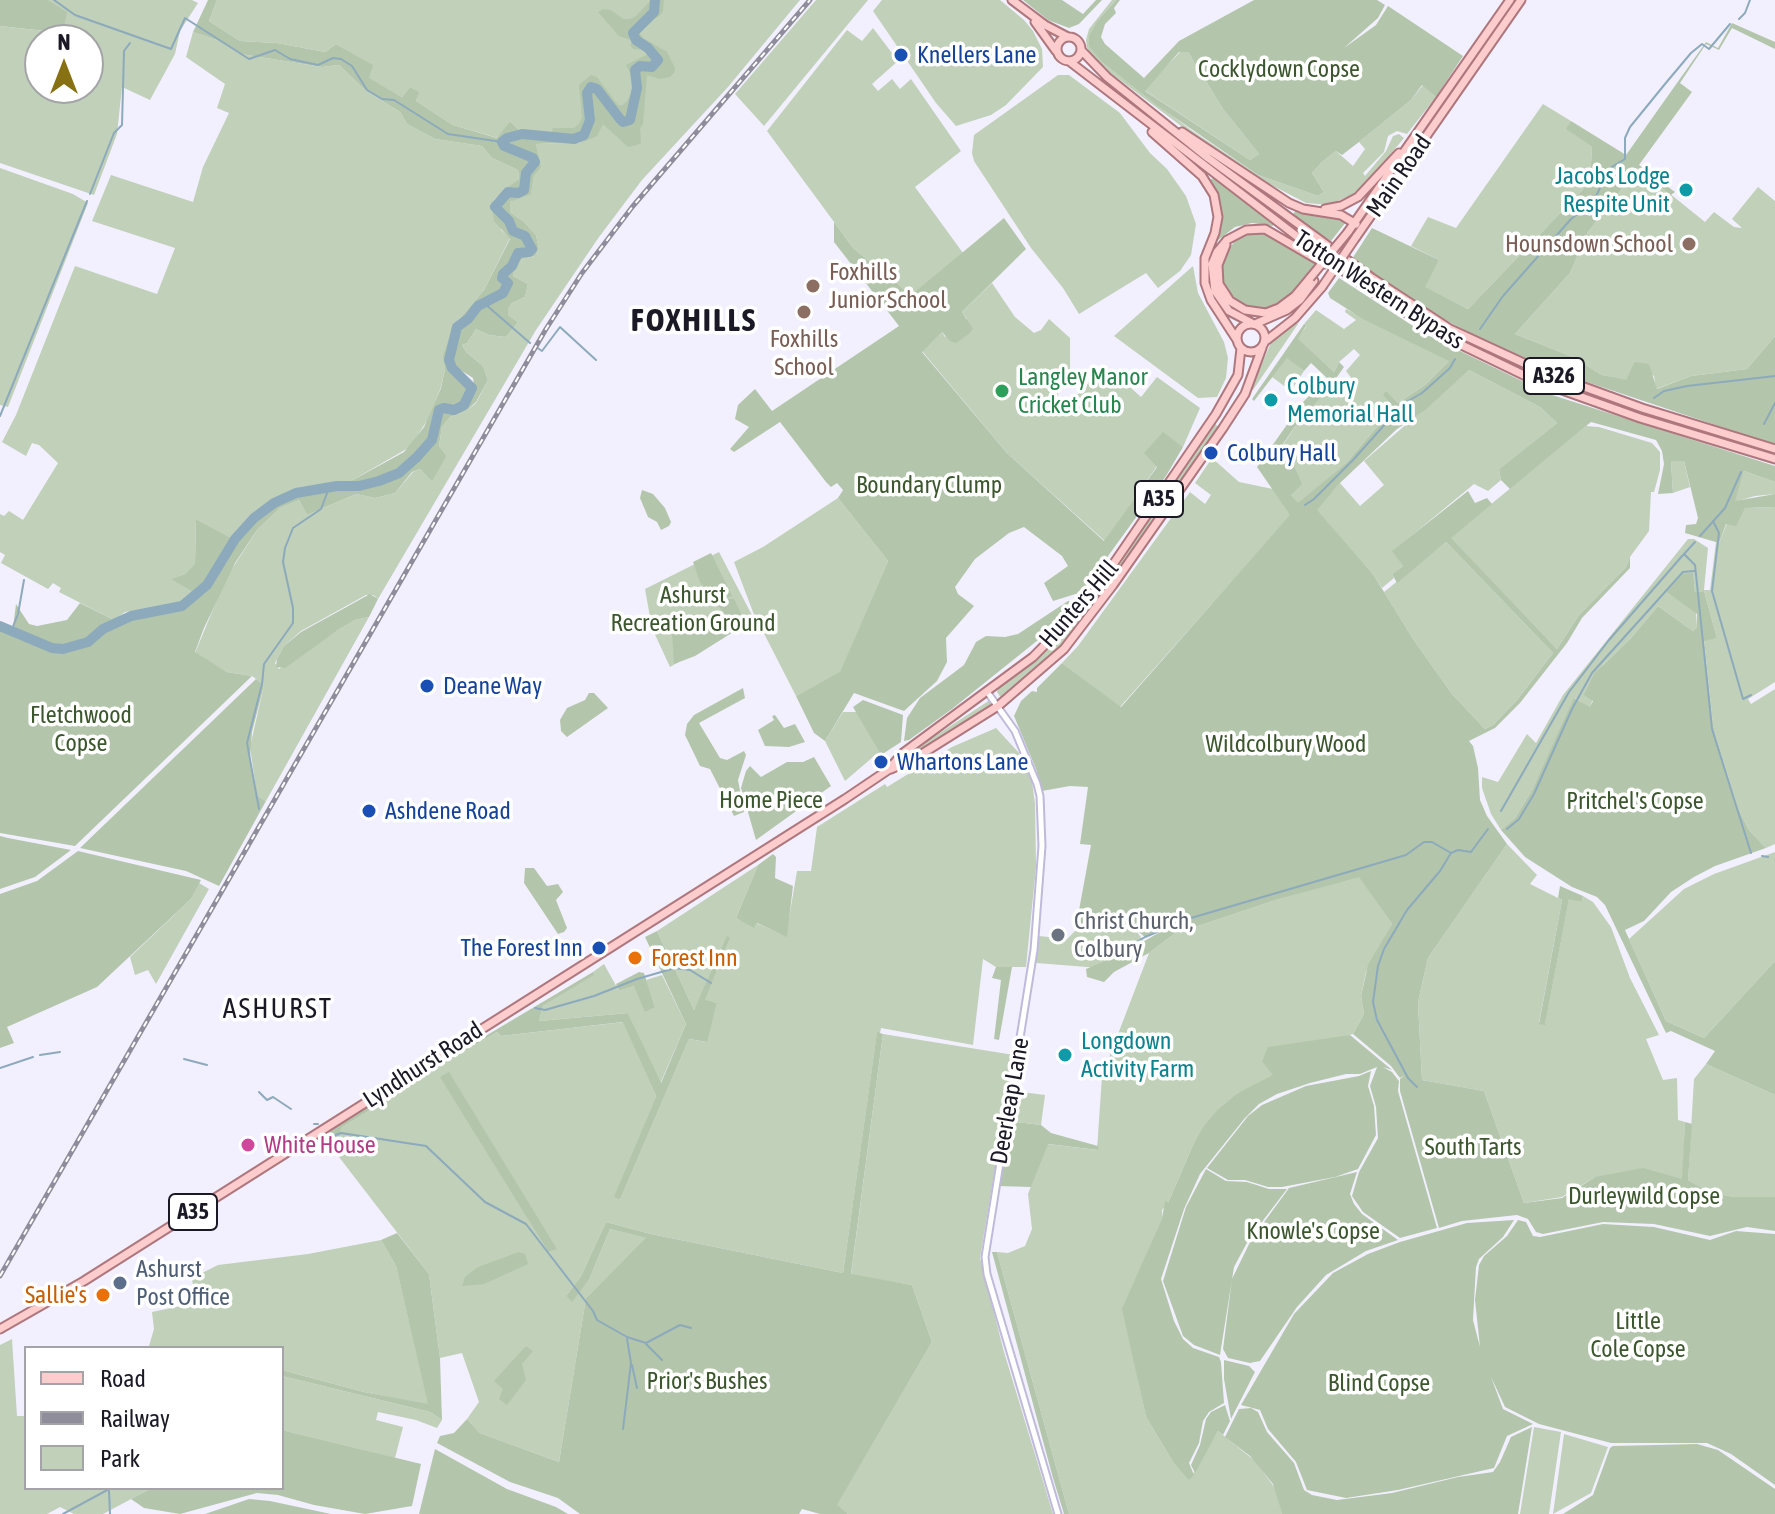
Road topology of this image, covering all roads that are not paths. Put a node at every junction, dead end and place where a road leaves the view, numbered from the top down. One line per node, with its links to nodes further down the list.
1 (1012, 0): 4 (main road)
2 (1510, 0): 11 (main road, Main Road)
3 (1521, 0): 15 (main road, Main Road)
4 (1029, 14): 5 (main road); 7 (main road)
5 (1068, 37): 6 (main road); 7 (main road)
6 (1081, 50): 8 (main road); 9 (main road, Totton Western Bypass / A326)
7 (1057, 52): 8 (main road)
8 (1069, 61): 10 (main road, Totton Western Bypass / A326)
9 (1144, 107): 12 (main road); 21 (main road, Totton Western Bypass / A326)
10 (1134, 112): 17 (main road, Totton Western Bypass / A326); 19 (main road)
11 (1412, 142): 12 (main road); 13 (main road, Main Road)
12 (1303, 209): 13 (main road)
13 (1355, 223): 15 (main road); 16 (main road, Main Road, bridge)
14 (1236, 235): 16 (main road); 17 (main road); 18 (main road)
15 (1358, 235): 20 (main road, Main Road, bridge)
16 (1312, 280): 18 (main road, Main Road)
17 (1375, 293): 22 (main road, Totton Western Bypass / A326)
18 (1253, 323): 19 (main road); 20 (main road)
19 (1239, 344): 20 (main road); 23 (main road, Hunters Hill / A35)
20 (1263, 345): 24 (main road, Hunters Hill / A35)
21 (1775, 449)
22 (1775, 459)
23 (988, 693): 24 (street, Deerleap Lane); 25 (main road, Hunters Hill / A35)
24 (998, 706): 25 (main road, Hunters Hill / A35); 28 (street, Deerleap Lane)
25 (888, 770): 26 (main road, Hunters Hill / A35)
26 (845, 799): 27 (main road, Lyndhurst Road / A35)
27 (0, 1329)
28 (1058, 1514)

